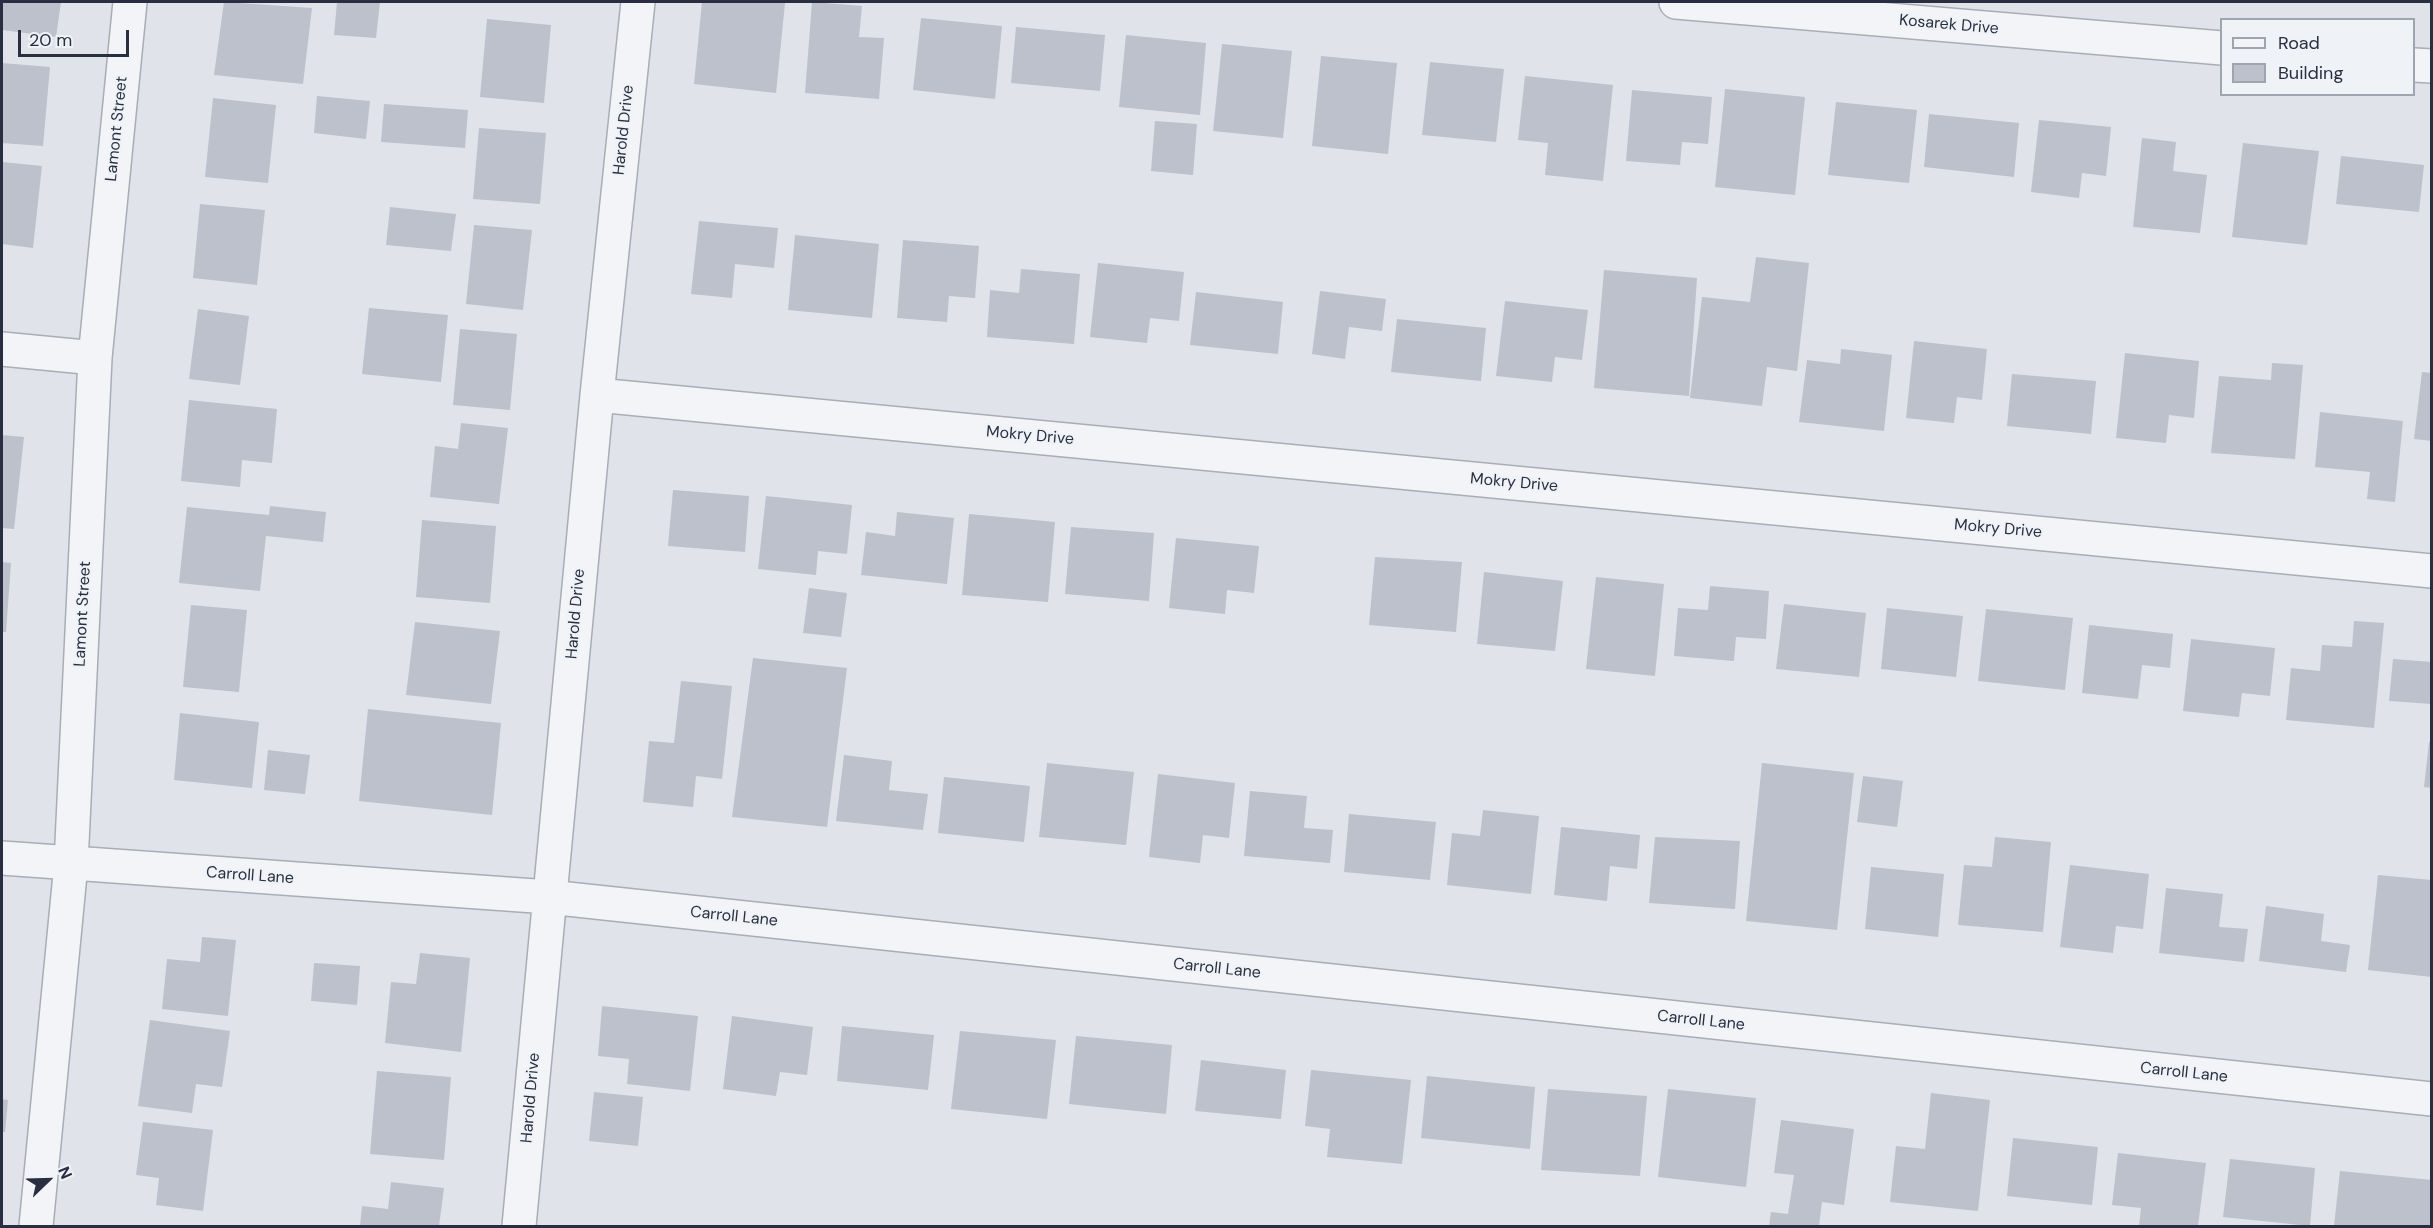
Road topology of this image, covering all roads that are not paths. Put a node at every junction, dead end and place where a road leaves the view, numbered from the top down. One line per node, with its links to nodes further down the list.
1 (130, 2): 8 (street, Lamont Street)
2 (638, 2): 9 (street, Harold Drive)
3 (1676, 2): 4 (street, Kosarek Drive)
4 (2220, 48)
5 (2415, 65): 6 (street)
6 (2432, 66)
7 (2, 350): 8 (street)
8 (95, 358): 12 (street, Lamont Street)
9 (597, 395): 10 (street, Mokry Drive); 13 (street, Harold Drive)
10 (2432, 571)
11 (2, 858): 12 (street, Carroll Lane)
12 (71, 864): 13 (street, Carroll Lane); 15 (street, Lamont Street)
13 (549, 897): 14 (street, Carroll Lane); 16 (street, Harold Drive)
14 (2432, 1100)
15 (36, 1227)
16 (519, 1227)

